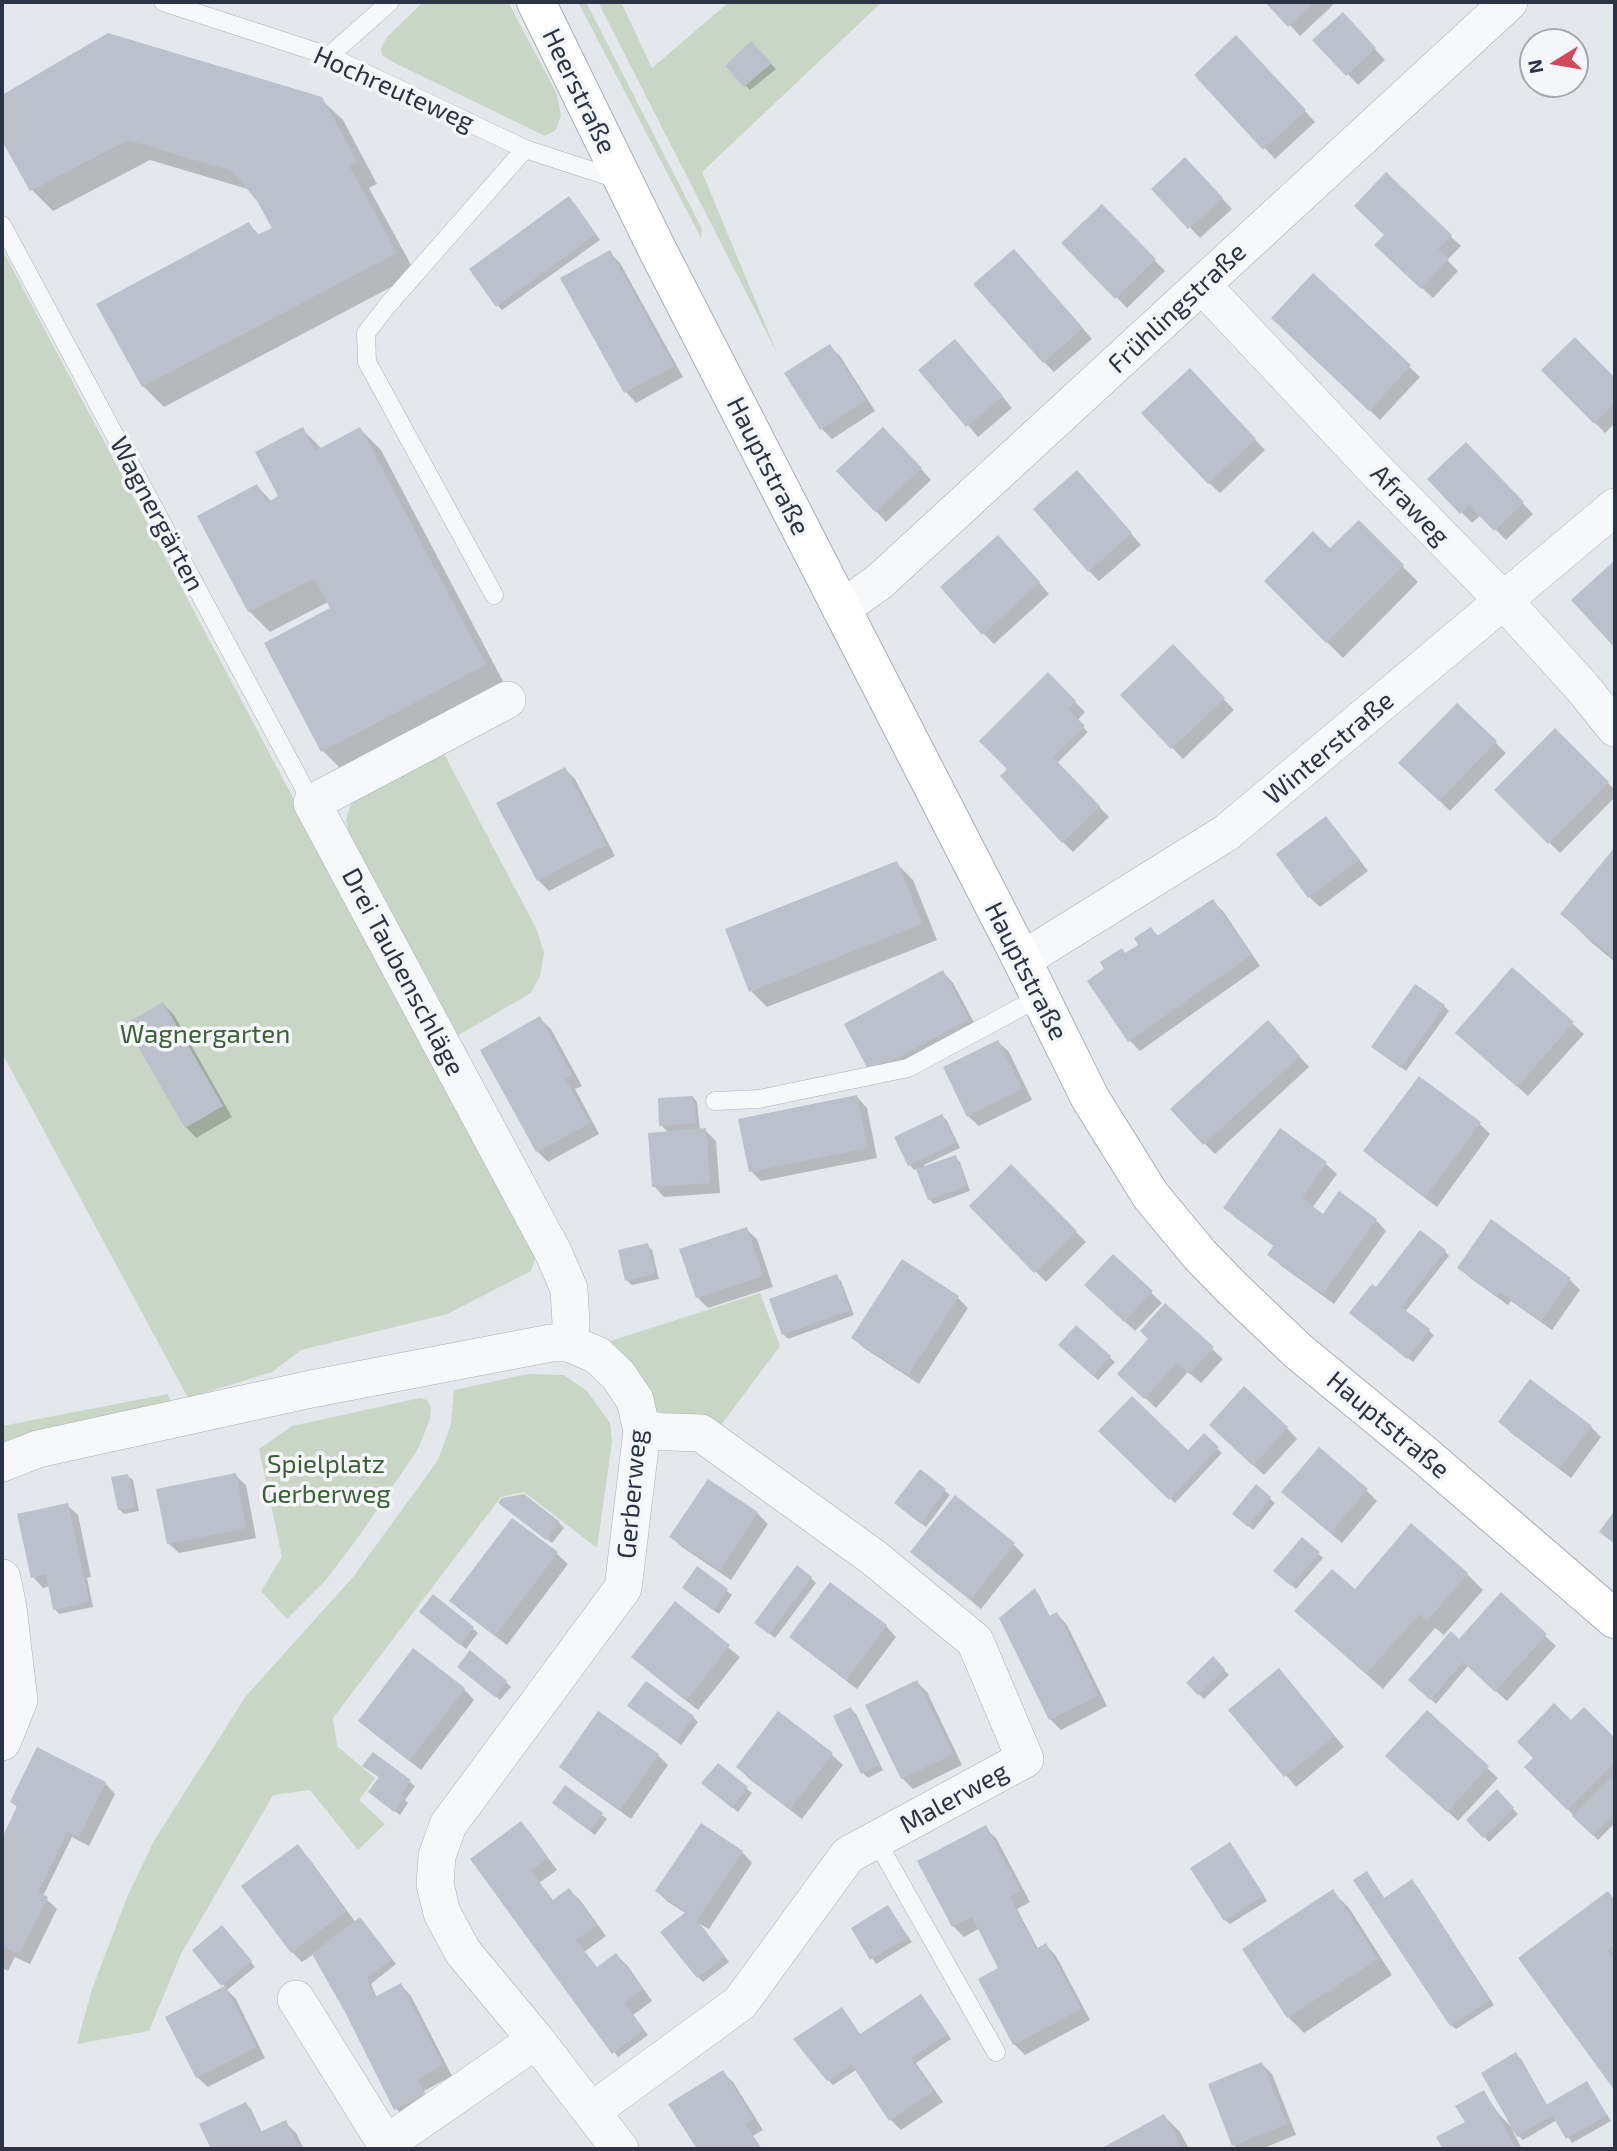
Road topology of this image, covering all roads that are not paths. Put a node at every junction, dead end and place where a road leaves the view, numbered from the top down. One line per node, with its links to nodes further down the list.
1 (163, 2): 5 (lane, Hochreuteweg)
2 (390, 2): 5 (lane)
3 (536, 2): 7 (street, Heerstraße)
4 (1508, 2): 9 (street, Frühlingstraße)
5 (329, 56): 6 (lane, Hochreuteweg)
6 (525, 149): 7 (lane, Hochreuteweg); 11 (lane)
7 (623, 181): 13 (street, Hauptstraße)
8 (2, 225): 16 (lane, Wagnergärten)
9 (1202, 285): 12 (street, Afraweg); 13 (street, Frühlingstraße)
10 (1615, 507): 12 (street, Winterstraße)
11 (494, 595)
12 (1504, 601): 15 (street, Afraweg); 17 (street, Winterstraße)
13 (841, 609): 17 (street, Hauptstraße)
14 (507, 700): 16 (street)
15 (1615, 728)
16 (312, 803): 20 (street, Drei Taubenschläge)
17 (1022, 960): 18 (street, Hauptstraße)
18 (1040, 997): 19 (lane); 24 (street, Hauptstraße)
19 (715, 1101)
20 (569, 1343): 21 (street, Gerberweg); 22 (street)
21 (642, 1431): 26 (street, Malerweg); 28 (street, Gerberweg)
22 (2, 1463)
23 (2, 1578): 25 (street)
24 (1615, 1619)
25 (2, 1742)
26 (876, 1840): 29 (lane); 30 (street, Malerweg)
27 (296, 1999): 28 (street)
28 (536, 2040): 30 (street, Gerberweg)
29 (996, 2052)
30 (592, 2111): 31 (street, Gerberweg)
31 (620, 2149)

